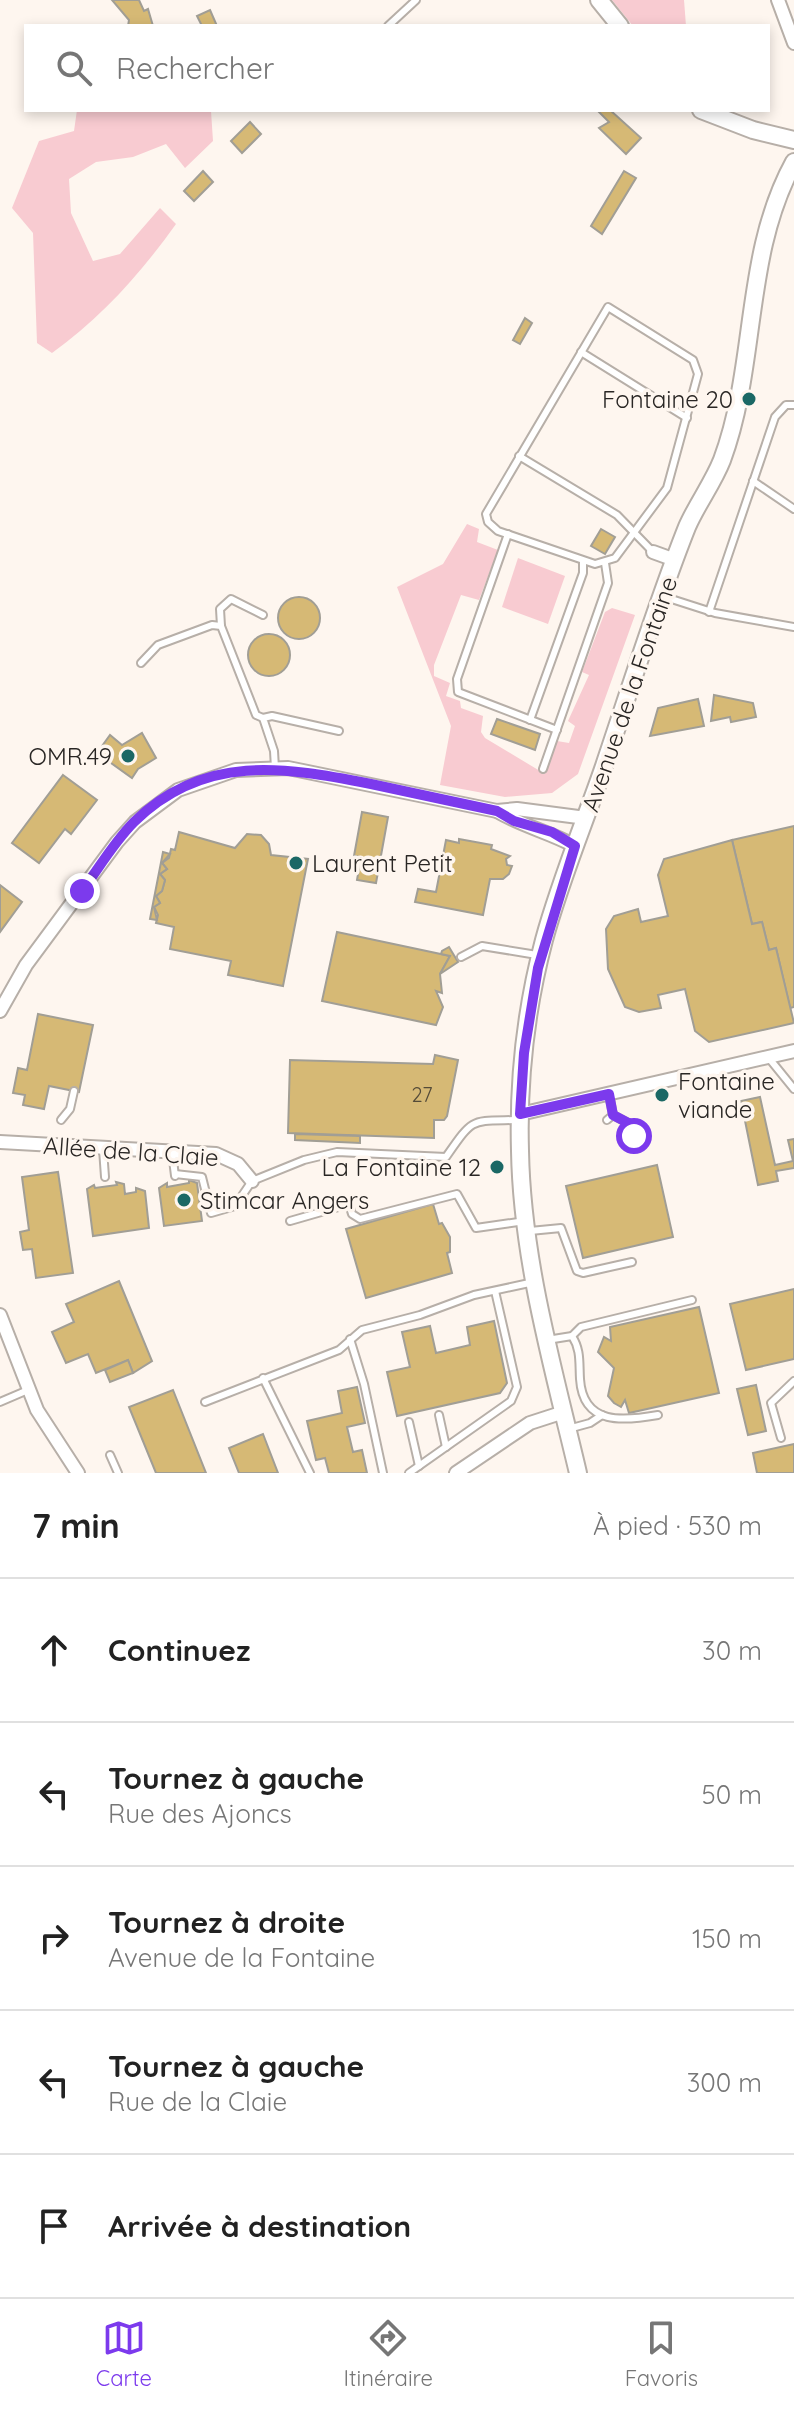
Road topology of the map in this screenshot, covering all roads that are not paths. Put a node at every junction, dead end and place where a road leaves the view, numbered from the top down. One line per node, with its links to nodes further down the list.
1 (416, 0): 4 (lane)
2 (599, 0): 5 (street)
3 (778, 0): 6 (street)
4 (390, 24)
5 (618, 24)
6 (794, 43)
7 (706, 112): 8 (street)
8 (794, 140)
9 (794, 162): 19 (street, Avenue de la Fontaine)
10 (581, 352): 12 (lane); 12 (lane); 13 (lane)
11 (794, 405): 14 (lane)
12 (687, 418): 17 (lane)
13 (519, 456): 16 (lane); 17 (lane)
14 (753, 481): 15 (lane); 23 (lane)
15 (794, 509)
16 (508, 534): 20 (lane); 29 (lane)
17 (634, 536): 18 (lane); 21 (lane)
18 (653, 552): 19 (street)
19 (675, 560): 22 (street, Avenue de la Fontaine)
20 (583, 561): 21 (lane); 29 (lane)
21 (605, 563): 30 (lane)
22 (662, 596): 23 (lane); 35 (street, Avenue de la Fontaine)
23 (709, 612): 26 (lane)
24 (263, 615): 25 (lane)
25 (221, 626): 27 (lane); 28 (lane)
26 (794, 627)
27 (141, 663)
28 (263, 718): 31 (lane); 32 (lane)
29 (530, 720): 30 (lane)
30 (557, 730): 33 (lane)
31 (339, 731)
32 (275, 768): 34 (street); 39 (street)
33 (543, 769)
34 (497, 811): 35 (street); 36 (street)
35 (586, 818): 36 (street, Avenue de la Fontaine)
36 (575, 846): 37 (street, Avenue de la Fontaine)
37 (540, 956): 38 (lane); 46 (street, Avenue de la Fontaine)
38 (461, 957)
39 (0, 1011)
40 (794, 1051): 41 (street)
41 (768, 1057): 42 (lane); 44 (street)
42 (794, 1089)
43 (74, 1091): 47 (lane)
44 (609, 1094): 45 (lane); 46 (street)
45 (613, 1115): 48 (lane); 49 (lane)
46 (520, 1117): 54 (lane); 56 (street, Avenue de la Fontaine)
47 (61, 1120)
48 (607, 1120)
49 (634, 1136)
50 (0, 1142): 51 (street, Allée de la Claie)
51 (103, 1148): 52 (street, Allée de la Claie); 53 (lane)
52 (172, 1152): 54 (street, Allée de la Claie); 54 (lane)
53 (105, 1177)
54 (252, 1181)
55 (290, 1221): 56 (lane)
56 (525, 1226): 57 (lane); 58 (street, Avenue de la Fontaine)
57 (632, 1262)
58 (534, 1282): 59 (lane); 64 (street, Avenue de la Fontaine)
59 (495, 1291): 63 (lane); 77 (lane)
60 (692, 1300): 62 (lane)
61 (0, 1315): 67 (street)
62 (572, 1336): 64 (lane); 72 (lane)
63 (350, 1339): 65 (lane); 83 (lane)
64 (547, 1340): 70 (street, Avenue de la Fontaine)
65 (263, 1378): 69 (lane); 82 (lane)
66 (794, 1381): 76 (lane)
67 (28, 1390): 68 (lane); 80 (street)
68 (0, 1402)
69 (205, 1402)
70 (564, 1412): 75 (street, Avenue de la Fontaine); 85 (street)
71 (439, 1415): 77 (lane)
72 (602, 1415): 73 (lane); 75 (lane)
73 (658, 1415)
74 (409, 1422): 79 (lane)
75 (568, 1429): 86 (street, Avenue de la Fontaine)
76 (781, 1438)
77 (446, 1447): 79 (lane)
78 (110, 1455): 81 (lane)
79 (419, 1466): 84 (lane)
80 (78, 1473)
81 (118, 1473)
82 (310, 1473)
83 (383, 1473)
84 (409, 1473)
85 (456, 1473)
86 (578, 1473)

